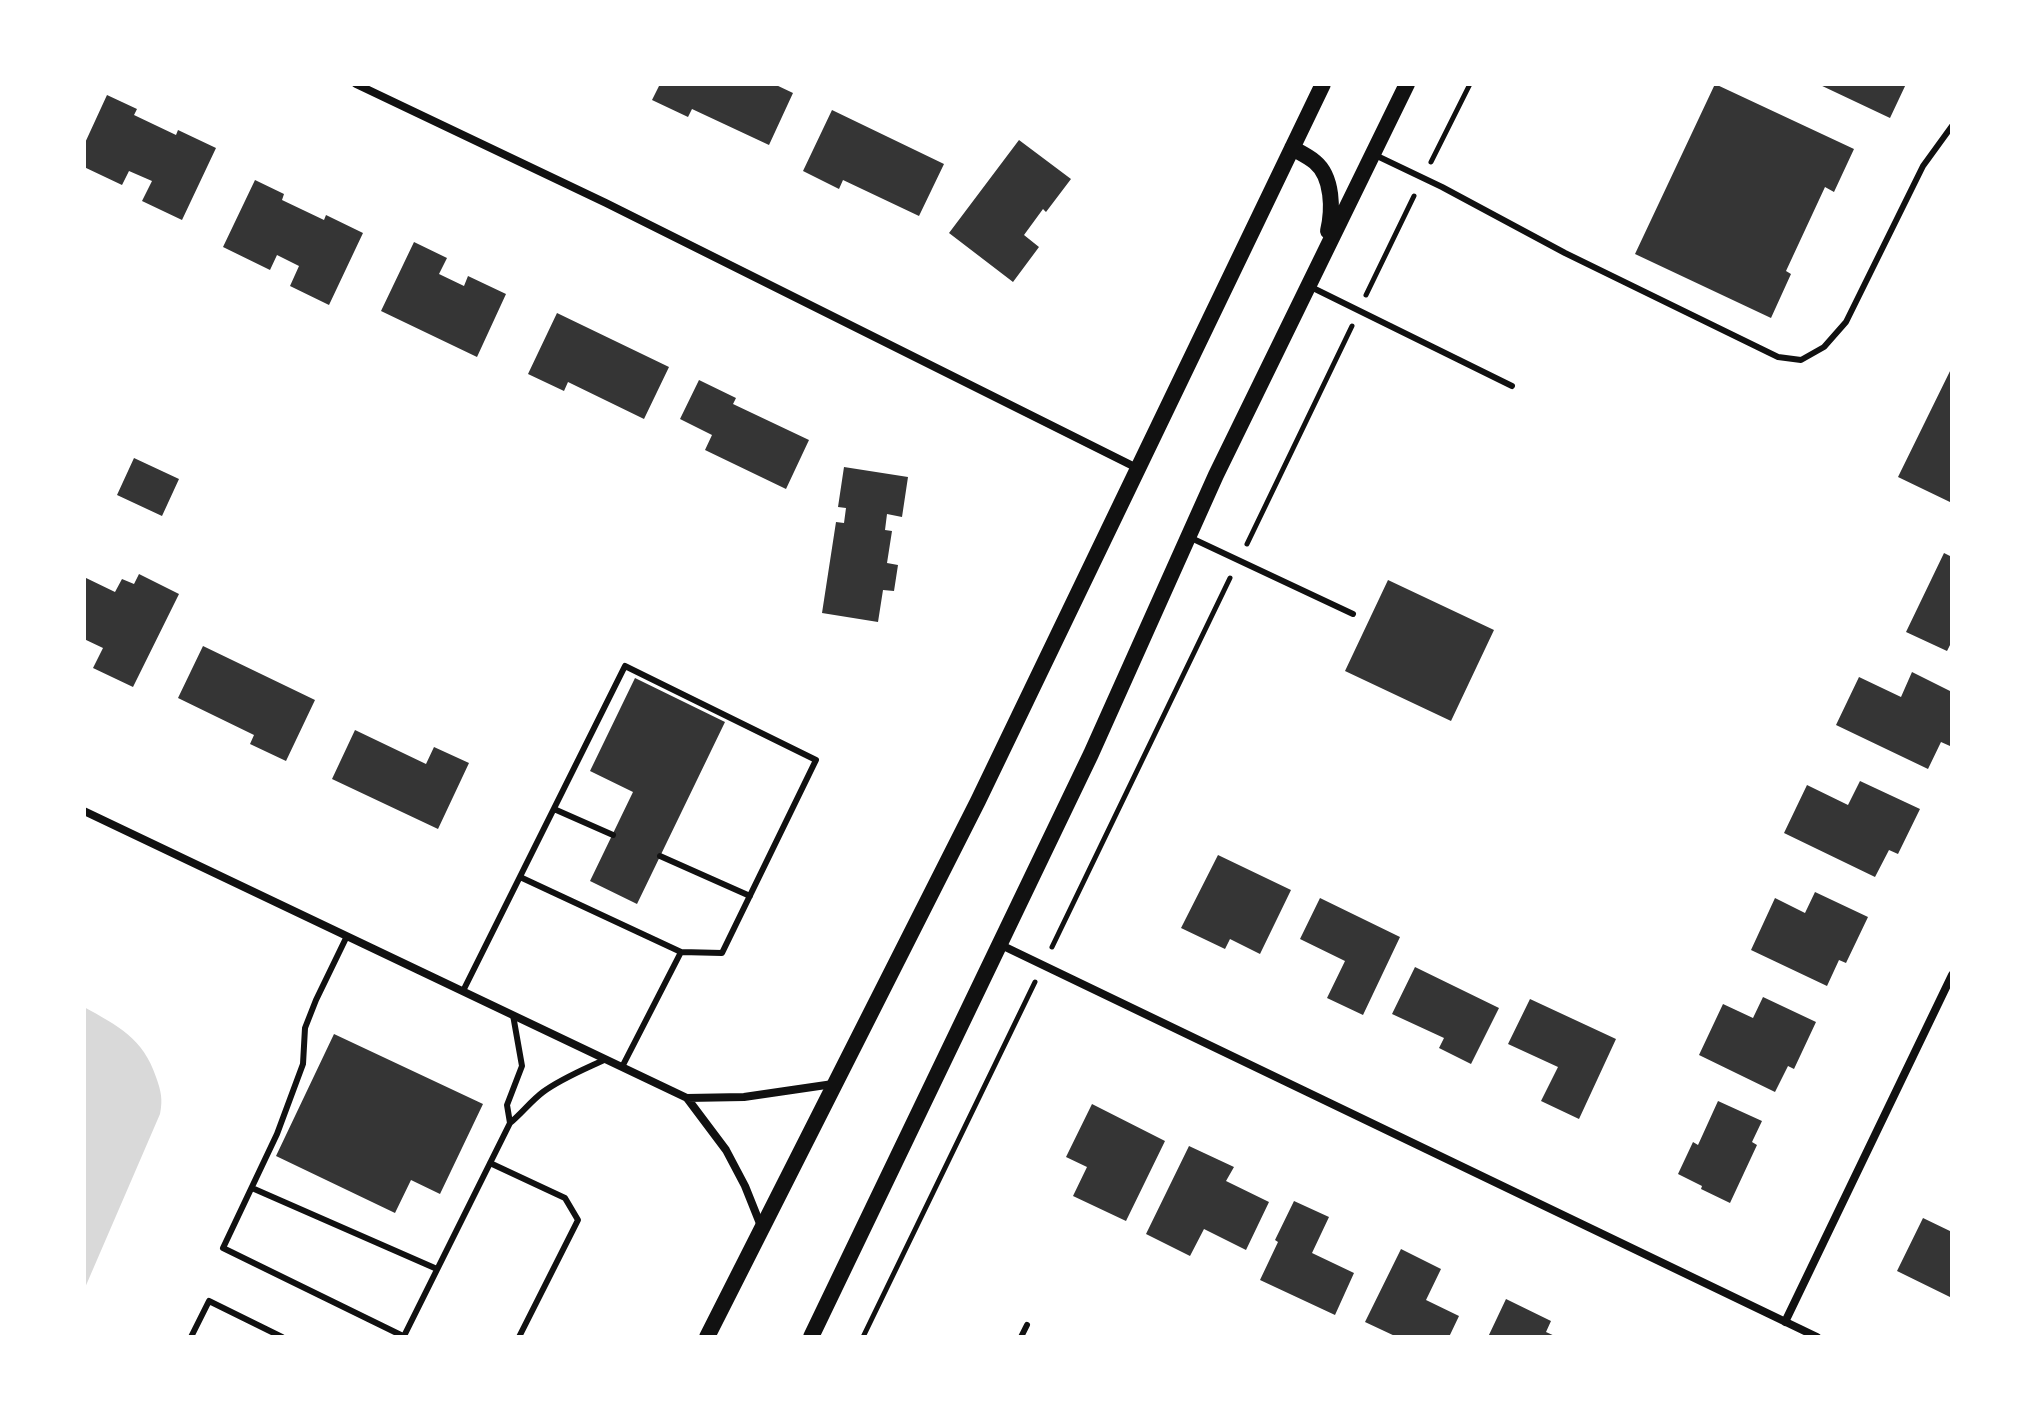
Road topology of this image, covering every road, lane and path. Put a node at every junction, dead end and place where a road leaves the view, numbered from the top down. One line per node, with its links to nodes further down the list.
1 (356, 84): 15 (street)
2 (1323, 84): 7 (main road)
3 (1407, 84): 8 (main road)
4 (1470, 84): 6 (path)
5 (1952, 126): 8 (lane)
6 (1440, 143)
7 (1292, 148): 10 (main road); 15 (main road)
8 (1372, 154): 10 (main road)
9 (1407, 210): 12 (path)
10 (1324, 252): 11 (main road)
11 (1308, 285): 14 (lane); 17 (main road)
12 (1365, 297)
13 (1354, 321): 16 (path)
14 (1512, 386)
15 (1137, 468): 36 (main road)
16 (1255, 527)
17 (1189, 536): 19 (lane); 28 (main road)
18 (1224, 589): 26 (path)
19 (1353, 614)
20 (554, 809): 22 (lane); 24 (lane); 25 (lane)
21 (84, 811): 27 (street)
22 (613, 835)
23 (660, 856): 25 (lane)
24 (520, 877): 29 (lane); 31 (lane)
25 (750, 896): 29 (lane)
26 (1062, 927)
27 (347, 936): 31 (street); 40 (lane)
28 (999, 944): 43 (street); 50 (main road)
29 (681, 952): 35 (lane)
30 (1952, 975): 43 (street)
31 (463, 991): 33 (street)
32 (1024, 1004): 51 (path)
33 (513, 1015): 34 (street); 38 (lane)
34 (606, 1059): 35 (street); 38 (lane)
35 (622, 1067): 37 (street)
36 (837, 1083): 37 (street); 41 (main road)
37 (687, 1098): 41 (street)
38 (510, 1123): 39 (lane)
39 (490, 1163): 42 (lane); 48 (lane)
40 (252, 1188): 42 (lane); 47 (lane)
41 (761, 1226): 49 (main road)
42 (437, 1269): 47 (lane)
43 (1785, 1322): 53 (street)
44 (1027, 1325): 52 (lane)
45 (191, 1337): 46 (lane)
46 (282, 1337)
47 (405, 1337)
48 (519, 1337)
49 (707, 1337)
50 (811, 1337)
51 (863, 1337)
52 (1021, 1337)
53 (1817, 1337)

